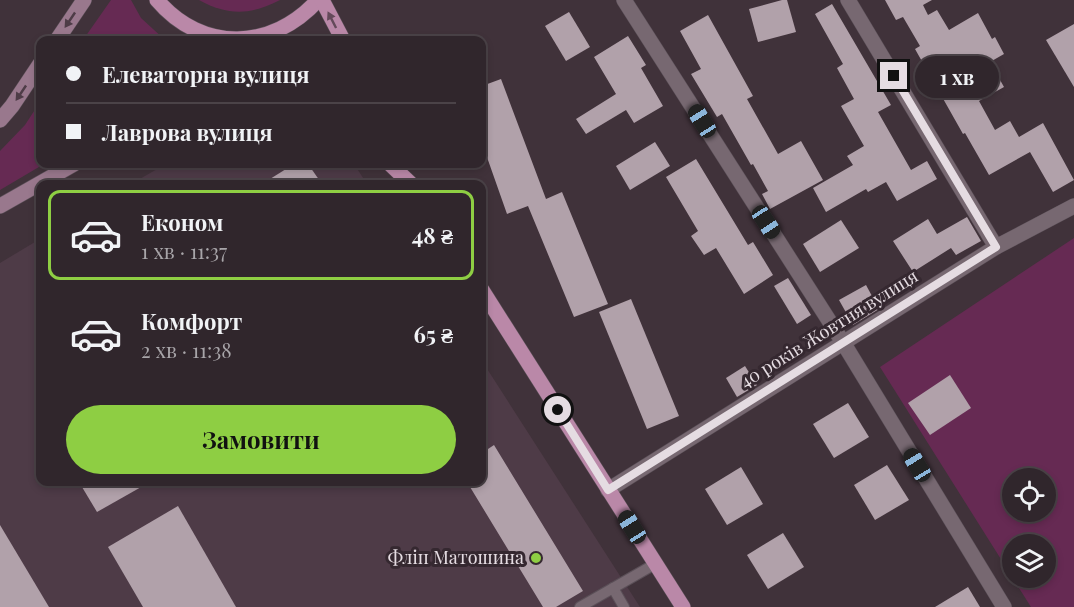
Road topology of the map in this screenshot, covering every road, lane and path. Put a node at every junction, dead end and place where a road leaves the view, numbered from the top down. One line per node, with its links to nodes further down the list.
1 (84, 0): 6 (main road, one-way to 6)
2 (157, 0): 7 (main road)
3 (320, 0): 8 (main road); 9 (main road, one-way to 3)
4 (624, 0): 21 (street)
5 (848, 0): 19 (street)
6 (60, 36)
7 (215, 36)
8 (267, 36)
9 (341, 36)
10 (36, 70): 11 (main road, one-way to 11)
11 (0, 120)
12 (67, 168): 14 (main road)
13 (394, 168): 15 (main road)
14 (46, 180)
15 (407, 180)
16 (36, 186): 17 (main road)
17 (0, 206)
18 (1074, 206): 19 (street, 40 років Жовтня вулиця)
19 (996, 247): 21 (street, 40 років Жовтня вулиця)
20 (486, 296): 22 (main road)
21 (844, 344): 22 (street, 40 років Жовтня вулиця); 28 (street)
22 (608, 490): 23 (main road)
23 (655, 564): 24 (lane); 27 (main road)
24 (613, 588): 25 (lane); 26 (lane)
25 (580, 607)
26 (624, 607)
27 (683, 607)
28 (1004, 607)

